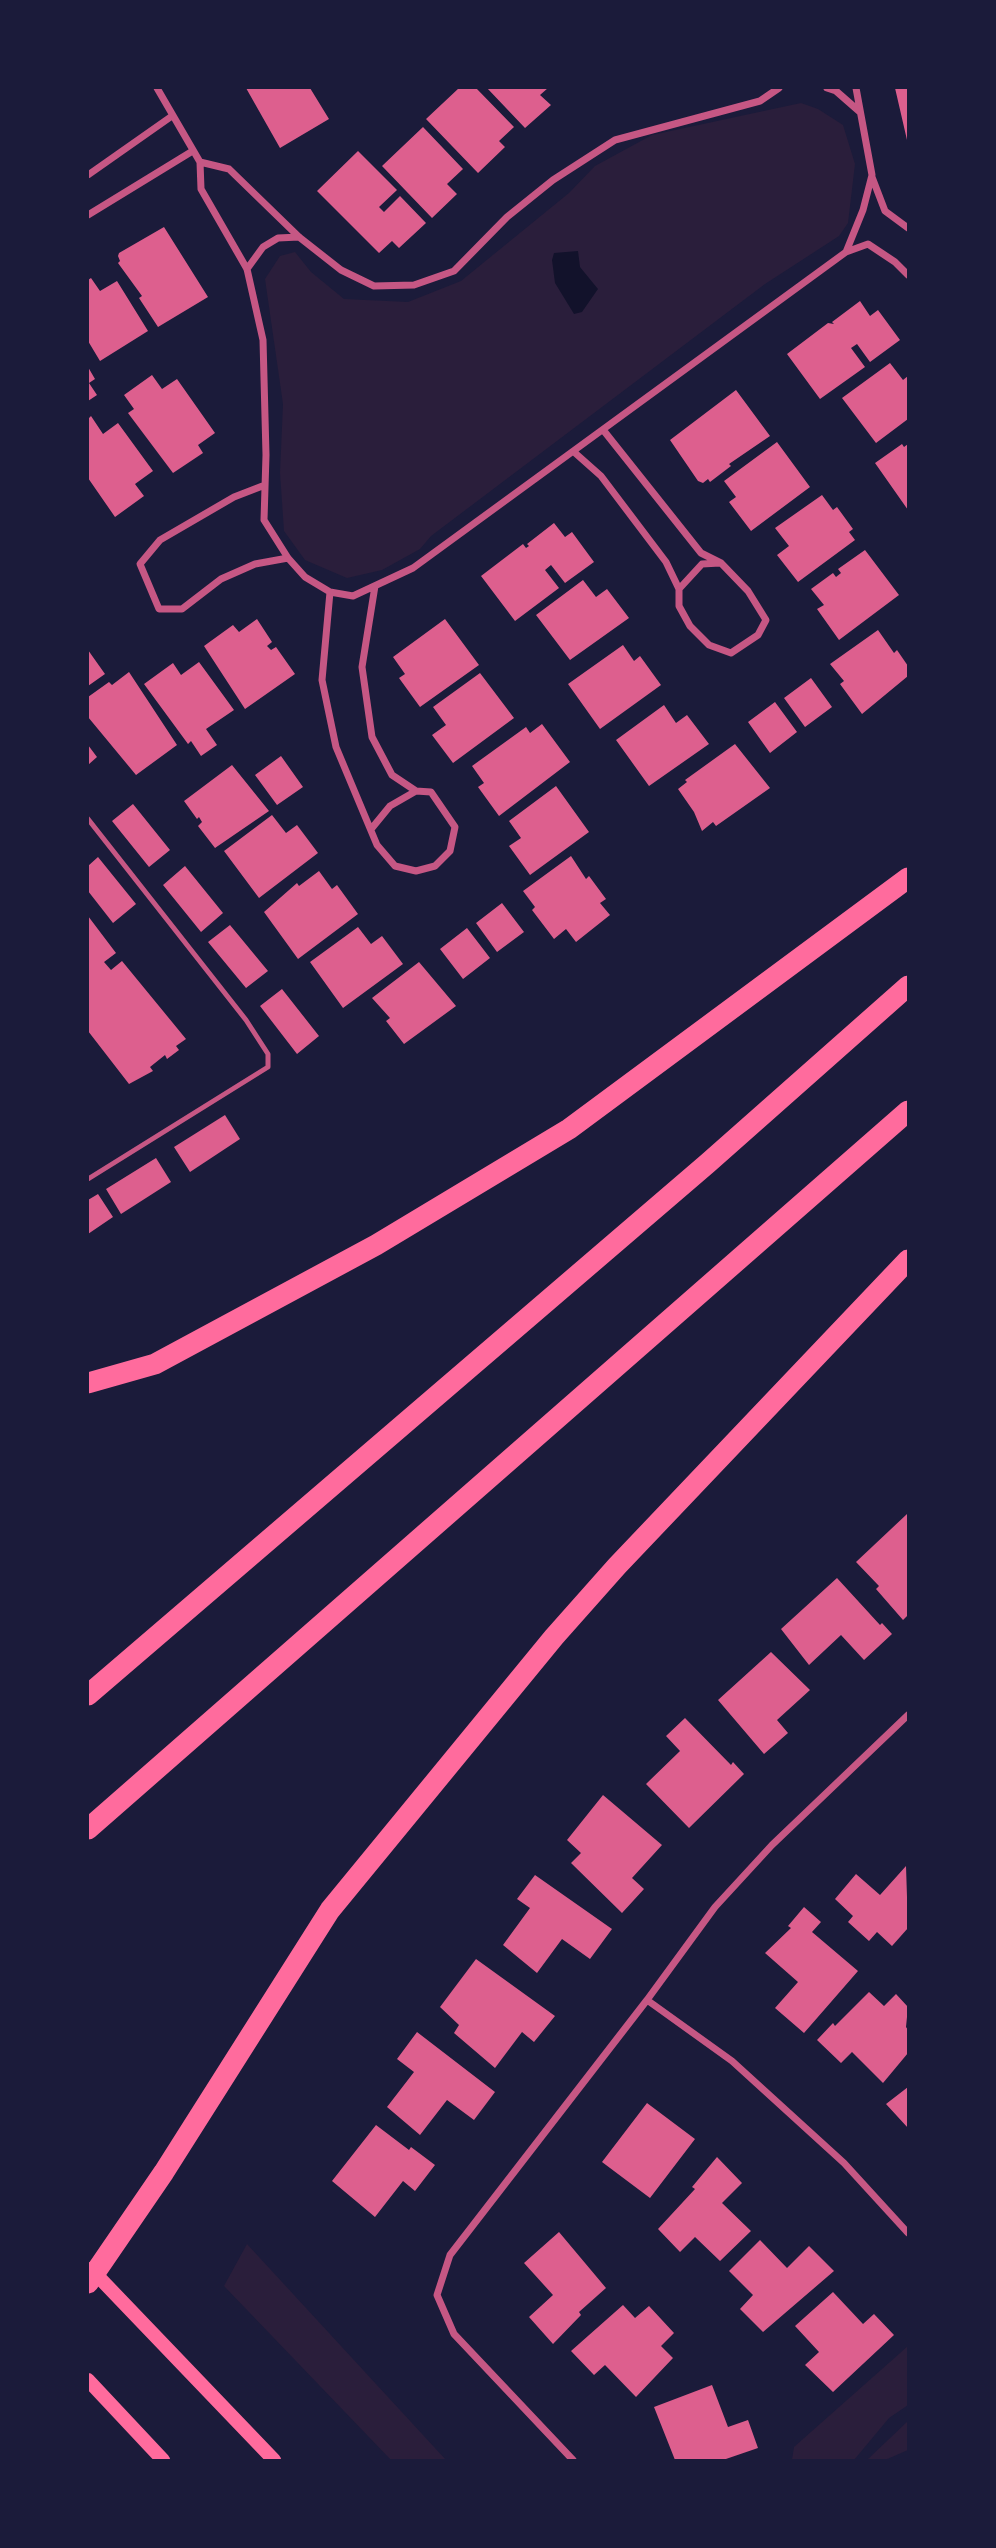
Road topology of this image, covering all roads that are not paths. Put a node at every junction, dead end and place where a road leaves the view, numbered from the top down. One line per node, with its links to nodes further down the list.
1 (157, 88): 6 (street)
2 (779, 88): 13 (street)
3 (827, 88): 5 (street)
4 (856, 88): 5 (street)
5 (861, 113): 10 (street)
6 (172, 116): 7 (street); 9 (street)
7 (191, 152): 8 (street); 11 (street)
8 (200, 162): 13 (street); 15 (street)
9 (88, 175)
10 (872, 176): 12 (street); 14 (street)
11 (88, 215)
12 (908, 228)
13 (299, 237): 15 (street)
14 (846, 252): 16 (street); 17 (street)
15 (247, 269): 19 (street)
16 (908, 275)
17 (604, 431): 18 (street); 21 (street)
18 (574, 452): 22 (street); 23 (street)
19 (265, 485): 20 (street); 20 (street)
20 (288, 558): 24 (street)
21 (721, 563): 23 (street); 23 (street)
22 (375, 586): 24 (street); 25 (street)
23 (679, 589)
24 (330, 592): 27 (street)
25 (416, 791): 27 (street); 27 (street)
26 (88, 818): 31 (lane)
27 (372, 828)
28 (908, 878): 33 (highway)
29 (908, 986): 34 (highway)
30 (908, 1111): 36 (highway)
31 (88, 1179)
32 (908, 1260): 39 (highway)
33 (88, 1383)
34 (88, 1695)
35 (908, 1715): 37 (street)
36 (88, 1829)
37 (647, 2000): 38 (street); 43 (street)
38 (908, 2233)
39 (90, 2274): 42 (main road)
40 (88, 2381): 41 (main road)
41 (163, 2460)
42 (274, 2460)
43 (573, 2460)

